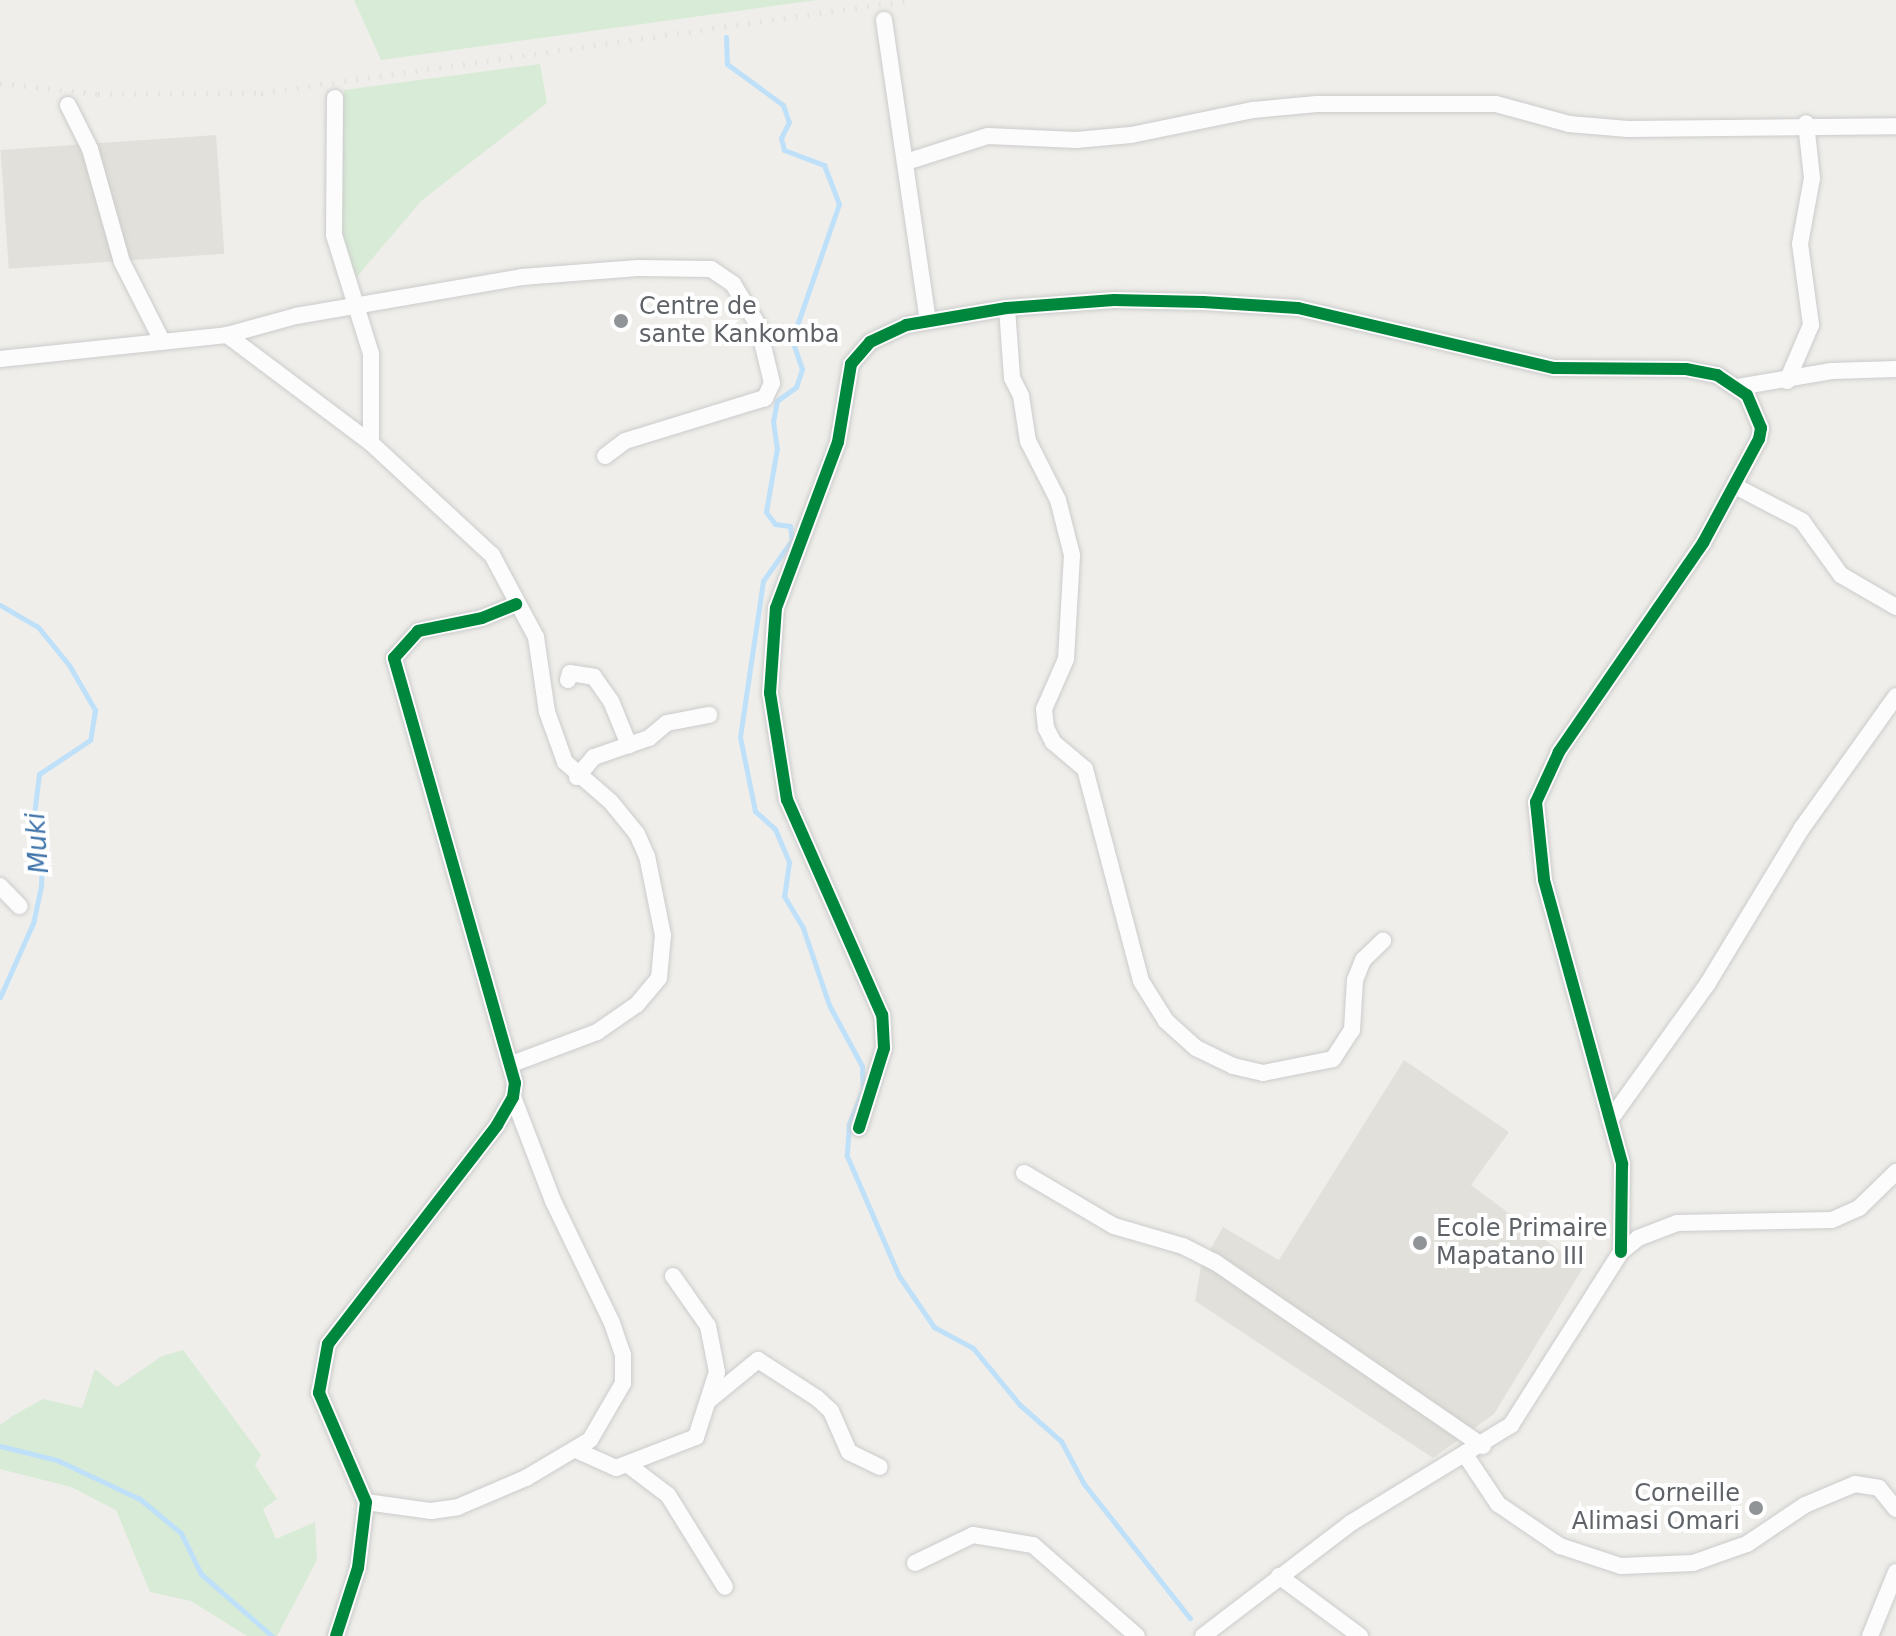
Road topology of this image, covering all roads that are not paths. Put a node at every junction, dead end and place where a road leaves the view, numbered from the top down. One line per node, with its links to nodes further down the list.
1 (884, 20): 6 (street)
2 (335, 98): 7 (street)
3 (68, 105): 11 (street)
4 (1806, 123): 5 (street); 6 (street); 14 (street)
5 (1896, 126)
6 (906, 162): 9 (street)
7 (354, 308): 10 (street); 16 (street); 17 (street)
8 (1007, 308): 9 (street); 15 (street); 28 (street)
9 (928, 320): 32 (street)
10 (227, 335): 11 (street); 16 (street)
11 (162, 341): 12 (street)
12 (0, 359)
13 (1896, 369): 14 (street)
14 (1787, 381): 15 (street)
15 (1738, 387): 18 (street)
16 (371, 443): 19 (street)
17 (605, 456)
18 (1735, 486): 20 (street); 31 (street)
19 (516, 604): 25 (street); 29 (street)
20 (1896, 607)
21 (568, 680): 24 (street)
22 (1896, 696): 31 (street)
23 (709, 715): 24 (street)
24 (629, 745): 25 (street)
25 (577, 777): 29 (street)
26 (0, 886): 27 (street)
27 (19, 906)
28 (1383, 941)
29 (512, 1064): 30 (street)
30 (513, 1097): 39 (street); 43 (street)
31 (1610, 1120): 35 (street)
32 (859, 1128)
33 (1896, 1172): 35 (street)
34 (1024, 1173): 38 (street)
35 (1621, 1252): 38 (street)
36 (673, 1276): 37 (street)
37 (708, 1401): 41 (street); 42 (street)
38 (1483, 1446): 40 (street)
39 (576, 1450): 41 (street); 43 (street)
40 (1466, 1456): 44 (street); 47 (street)
41 (627, 1464): 48 (street)
42 (880, 1467)
43 (366, 1502): 49 (street)
44 (1896, 1509)
45 (915, 1563): 50 (street)
46 (1896, 1572): 53 (street)
47 (1279, 1576): 51 (street); 52 (street)
48 (725, 1587)
49 (336, 1636)
50 (1137, 1636)
51 (1203, 1636)
52 (1360, 1636)
53 (1870, 1636)

